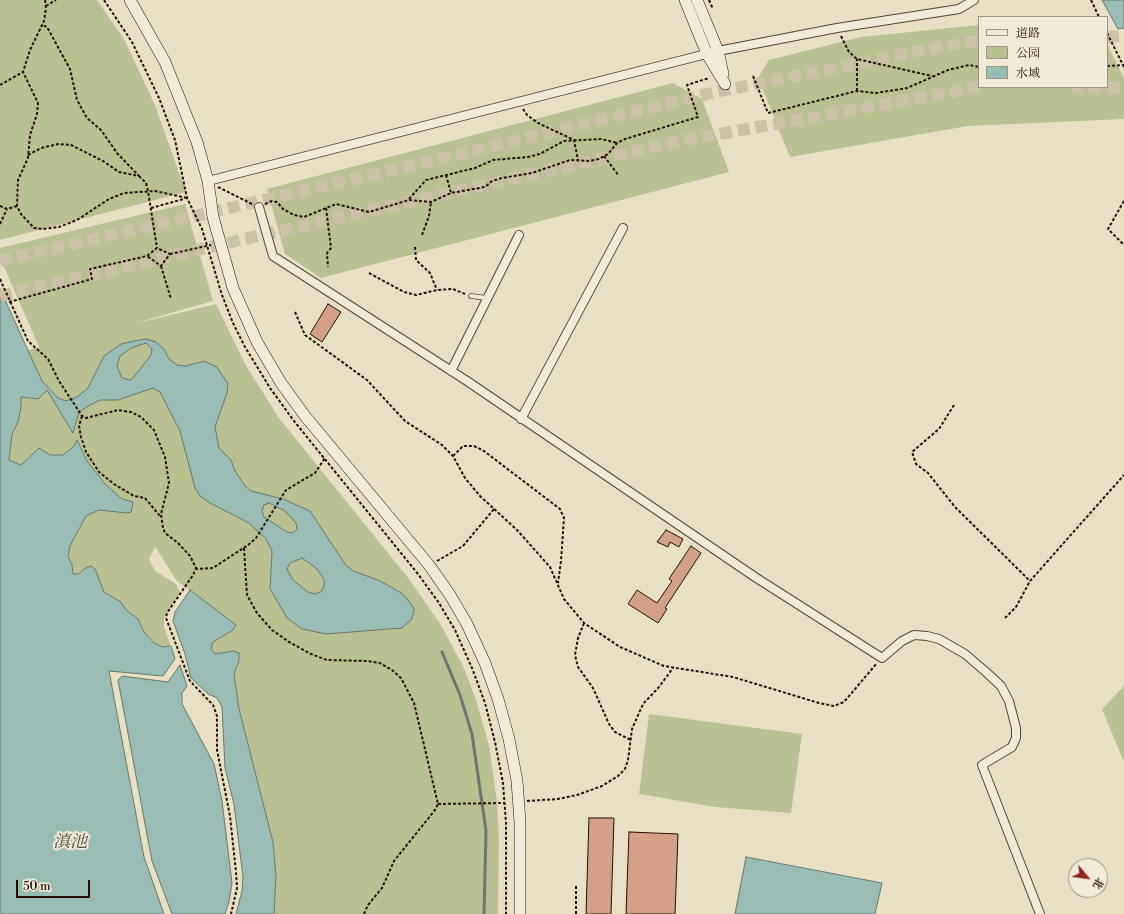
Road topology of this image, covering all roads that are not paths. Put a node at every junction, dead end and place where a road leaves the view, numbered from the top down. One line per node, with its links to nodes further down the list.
1 (130, 0): 7 (street)
2 (685, 0): 5 (street)
3 (697, 0): 5 (street)
4 (974, 0): 5 (street)
5 (713, 52): 6 (street); 7 (street)
6 (720, 74)
7 (208, 181): 15 (street)
8 (259, 206): 13 (street)
9 (623, 228): 14 (street)
10 (519, 235): 12 (street)
11 (471, 296): 12 (lane)
12 (488, 298): 13 (street)
13 (451, 371): 14 (street)
14 (522, 419): 16 (street)
15 (520, 914)
16 (1040, 914)

